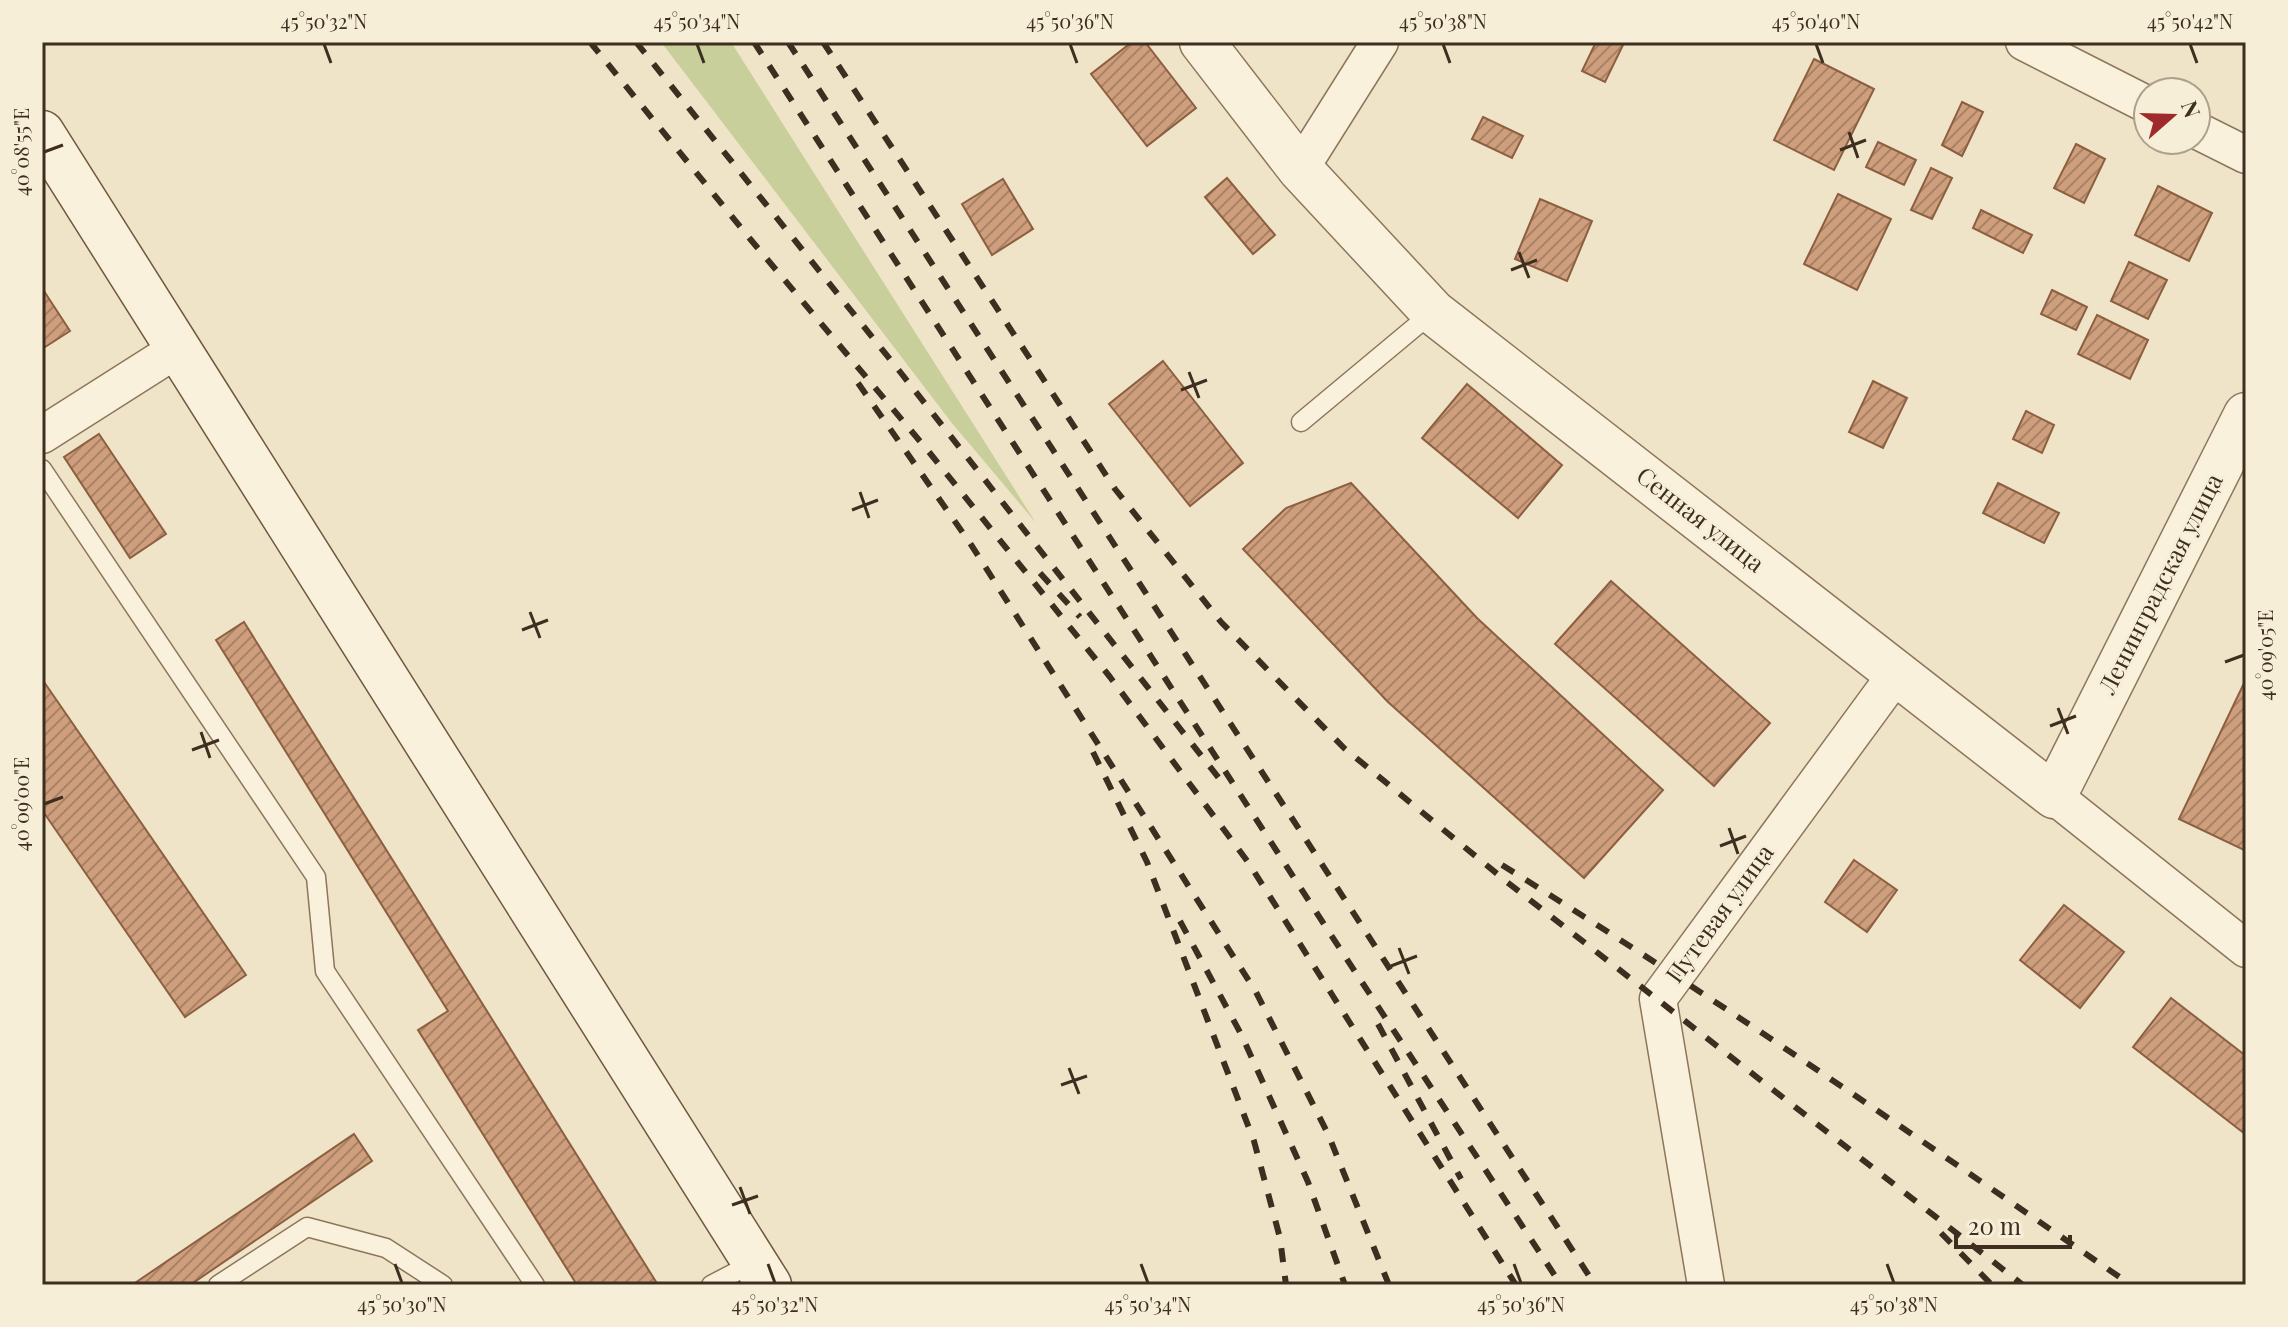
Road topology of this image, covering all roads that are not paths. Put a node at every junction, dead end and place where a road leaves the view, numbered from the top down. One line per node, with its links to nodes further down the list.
1 (1202, 42): 8 (street, Сенная улица)
2 (1380, 42): 8 (street)
3 (2024, 42): 4 (street)
4 (2132, 97)
5 (2212, 138): 7 (street)
6 (45, 145): 10 (street)
7 (2246, 155)
8 (1300, 169): 9 (street, Сенная улица)
9 (1433, 312): 12 (lane); 15 (street, Сенная улица)
10 (179, 348): 13 (street); 18 (street)
11 (2246, 415): 16 (street, Ленинградская улица)
12 (1301, 422)
13 (42, 435)
14 (42, 469): 21 (lane)
15 (1897, 673): 16 (street, Сенная улица); 23 (street, Путевая улица)
16 (2054, 796): 17 (street, Сенная улица)
17 (2246, 949)
18 (762, 1274): 22 (lane)
19 (218, 1285): 20 (lane)
20 (443, 1285)
21 (535, 1285)
22 (711, 1285)
23 (1706, 1285)

